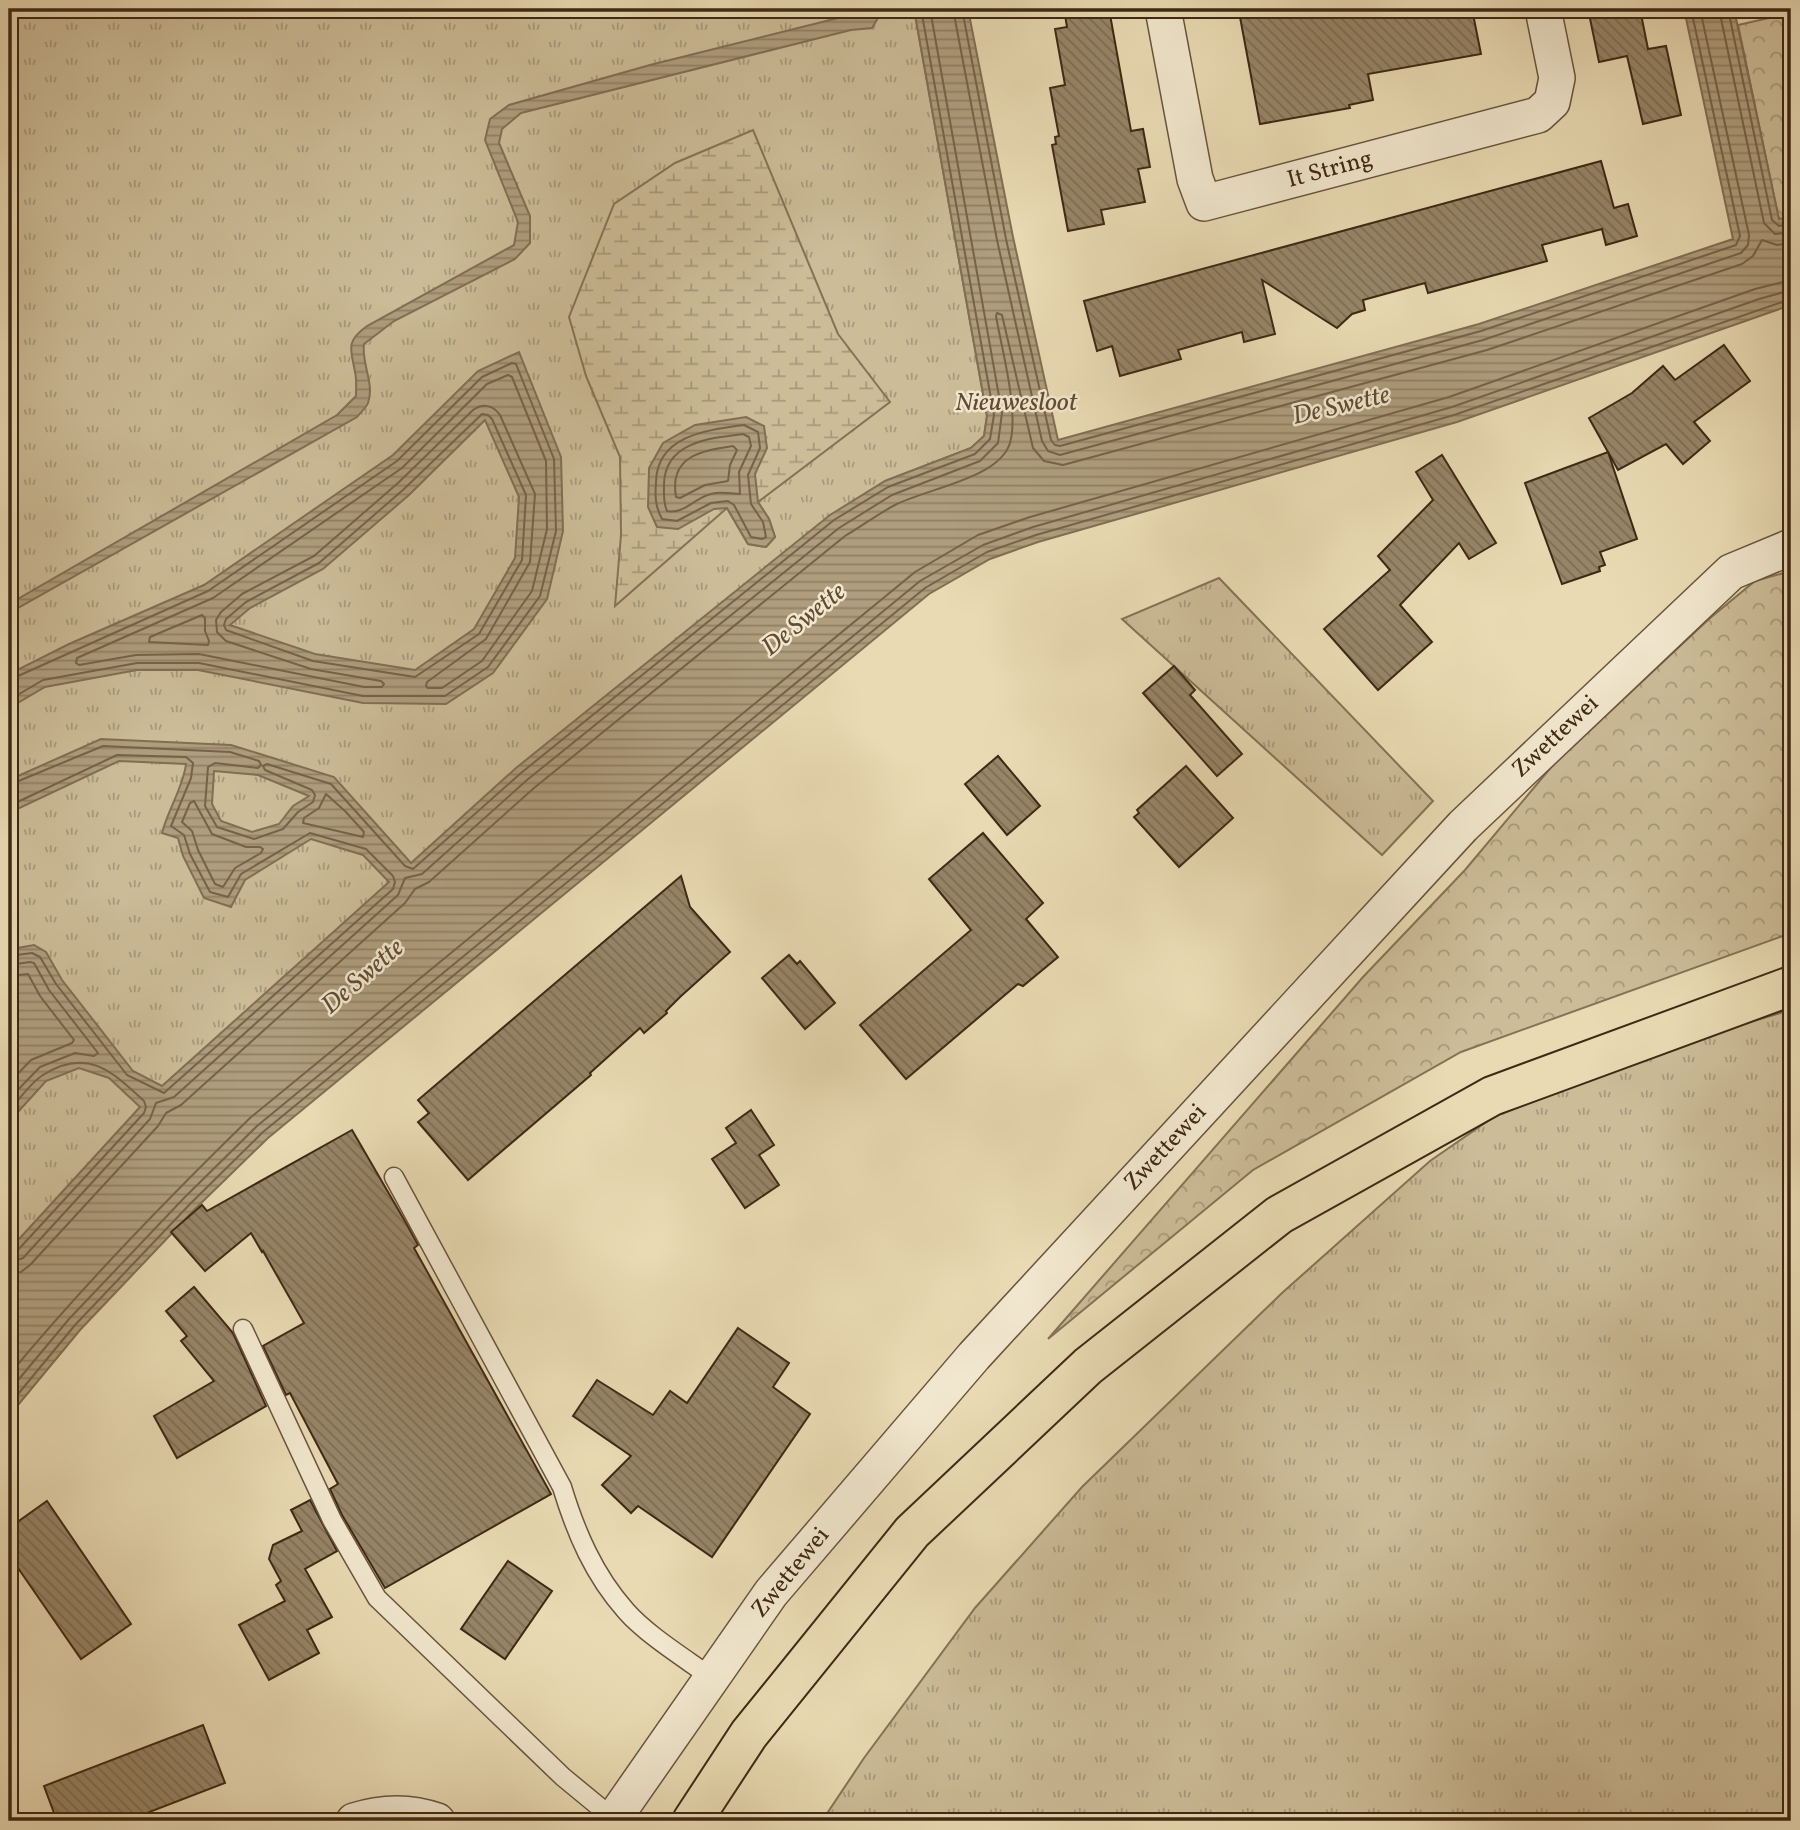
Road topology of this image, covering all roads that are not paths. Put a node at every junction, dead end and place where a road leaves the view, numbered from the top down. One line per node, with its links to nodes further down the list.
1 (1163, 9): 2 (street, It String)
2 (1544, 9)
3 (1791, 547): 7 (street, Zwettewei)
4 (1791, 986): 11 (main road)
5 (394, 1177): 7 (lane)
6 (243, 1329): 8 (lane)
7 (712, 1678): 8 (street, Zwettewei)
8 (613, 1820)
9 (354, 1821): 10 (street)
10 (438, 1821)
11 (692, 1821)

